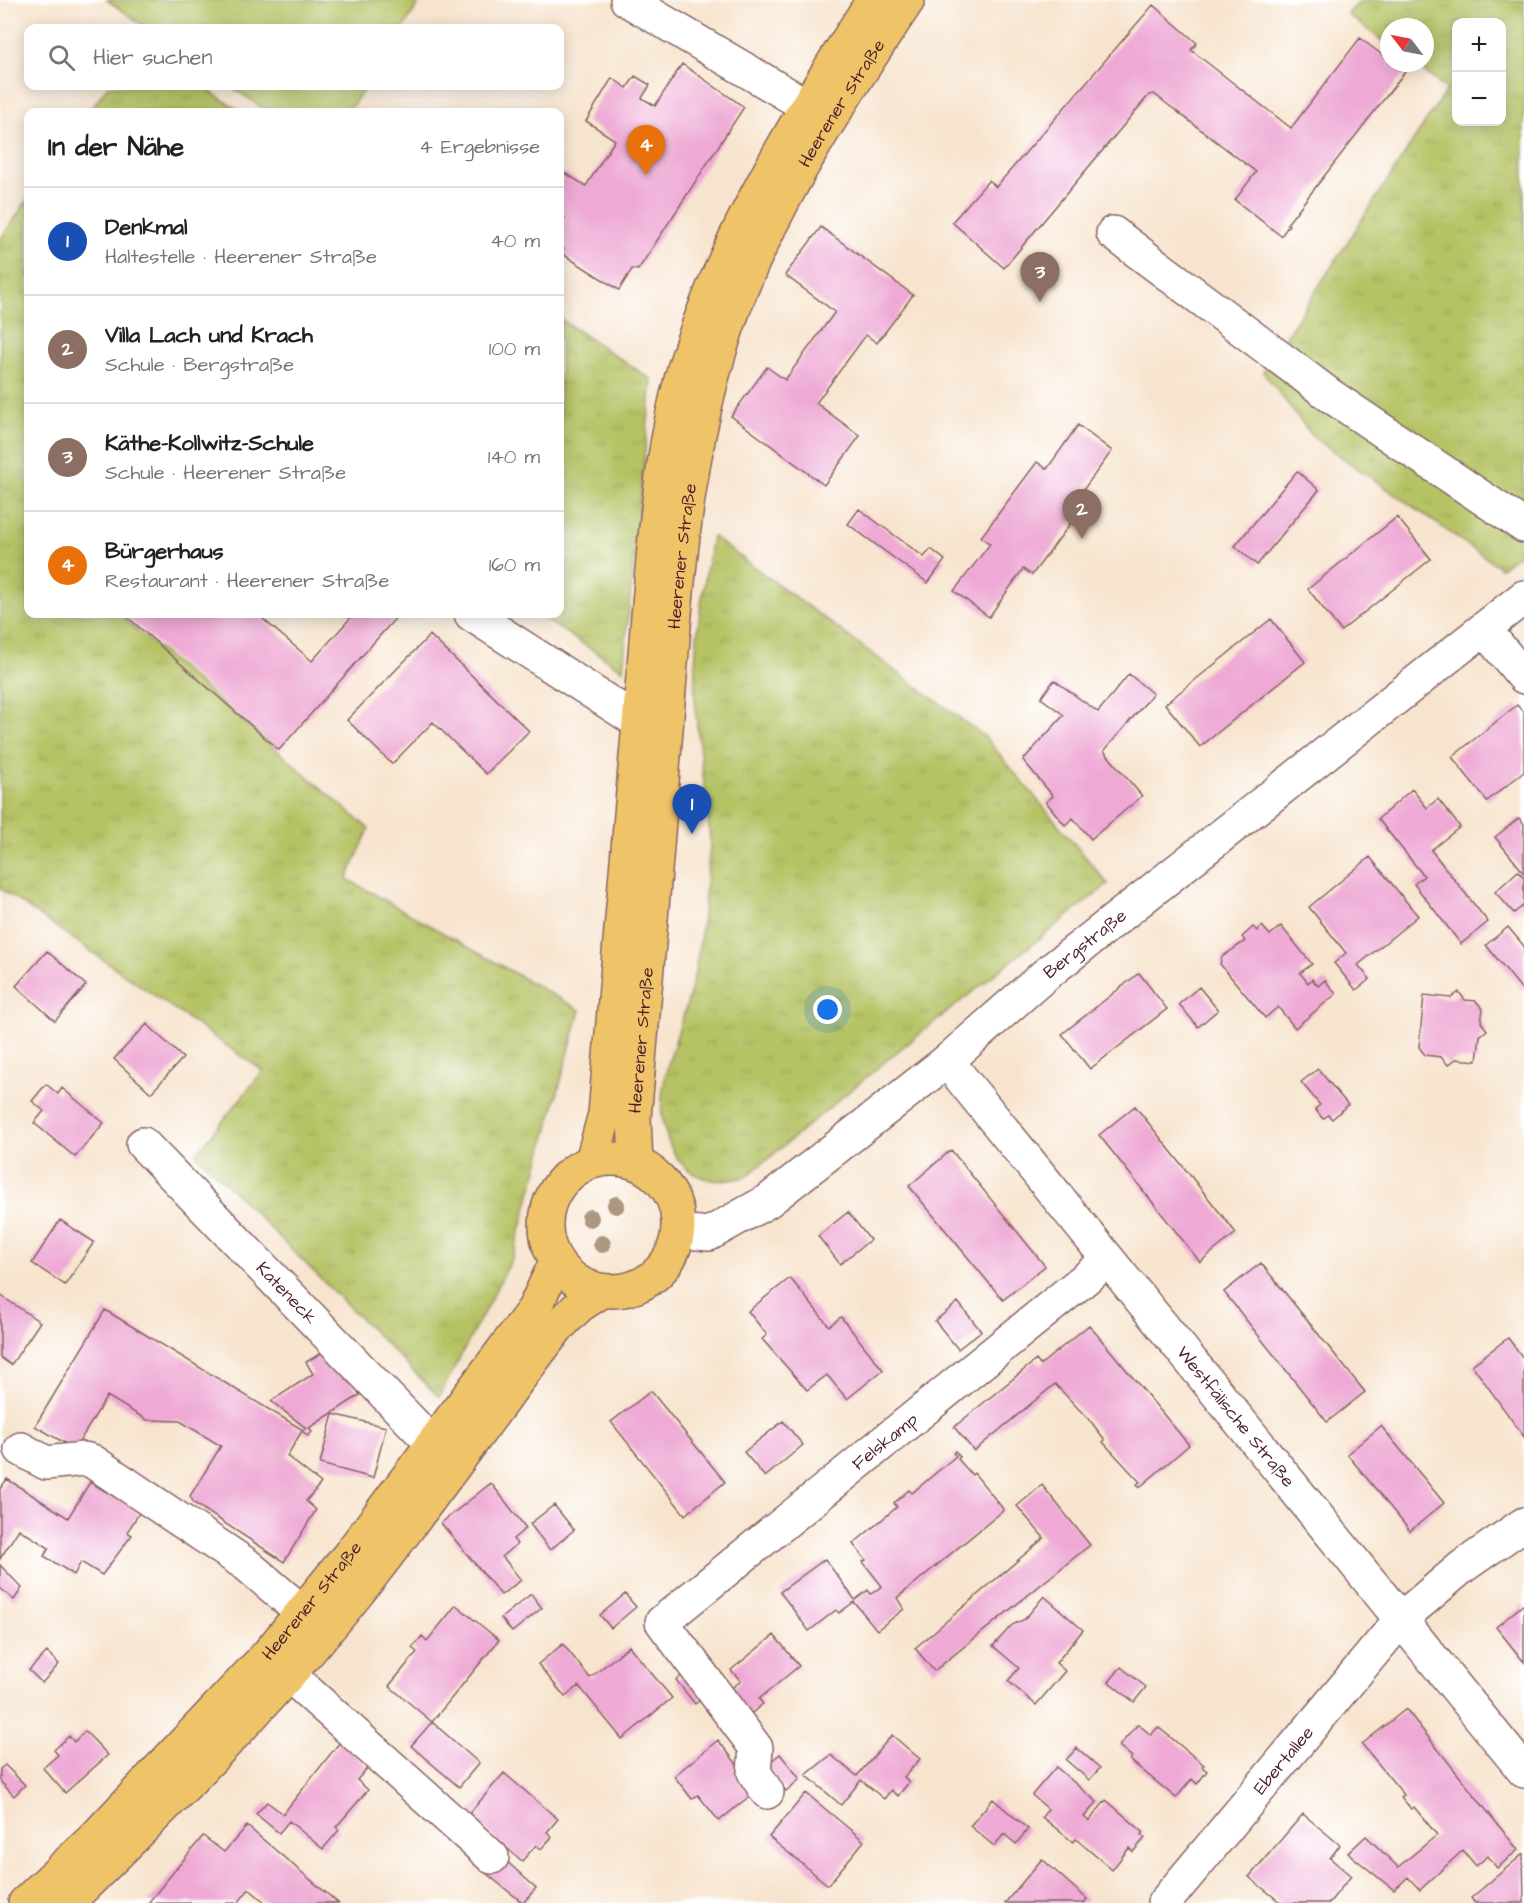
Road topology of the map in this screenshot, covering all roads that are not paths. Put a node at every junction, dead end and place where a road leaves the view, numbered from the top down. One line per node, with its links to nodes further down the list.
1 (627, 0): 4 (street)
2 (873, 0): 4 (main road, Heerener Straße)
3 (908, 0): 4 (main road, Heerener Straße)
4 (818, 113): 11 (main road, Heerener Straße); 15 (main road, Heerener Straße)
5 (1113, 232): 6 (street)
6 (1524, 526)
7 (1524, 597): 9 (street, Bergstraße)
8 (477, 618): 11 (street)
9 (1484, 630): 10 (street); 12 (street, Bergstraße)
10 (1524, 677)
11 (639, 722): 14 (main road, Heerener Straße)
12 (947, 1061): 16 (street, Bergstraße); 17 (street, Westfälische Straße)
13 (143, 1144): 20 (street, Kateneck)
14 (592, 1161): 15 (main road, Heerener Straße); 18 (main road, Heerener Straße)
15 (636, 1163): 16 (main road, Heerener Straße)
16 (678, 1231): 19 (main road, Heerener Straße)
17 (1107, 1261): 24 (street, Westfälische Straße); 27 (street, Felskamp)
18 (556, 1262): 19 (main road, Heerener Straße); 20 (main road, Heerener Straße)
19 (602, 1291): 25 (main road, Heerener Straße)
20 (432, 1443): 23 (main road, Heerener Straße)
21 (21, 1449): 23 (street)
22 (1524, 1524): 24 (street, Ebertallee)
23 (302, 1612): 29 (main road, Heerener Straße)
24 (1402, 1618): 26 (street, Westfälische Straße); 31 (street, Ebertallee)
25 (288, 1674): 28 (street, Heerener Straße); 30 (main road, Heerener Straße)
26 (1524, 1771)
27 (767, 1792)
28 (492, 1857)
29 (25, 1903)
30 (67, 1903)
31 (1164, 1903)

